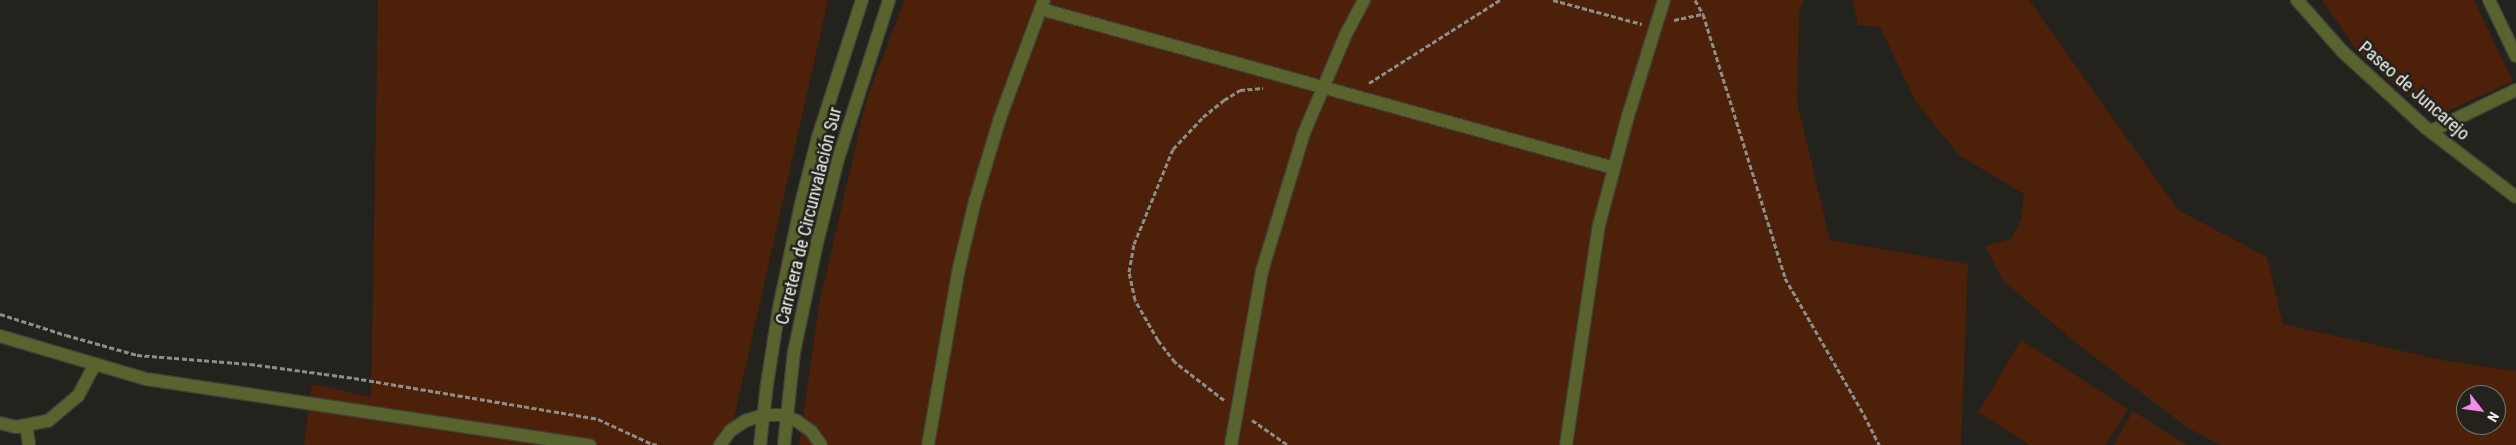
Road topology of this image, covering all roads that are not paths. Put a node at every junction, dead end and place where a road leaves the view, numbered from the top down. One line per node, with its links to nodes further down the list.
1 (862, 0): 16 (street, Carretera de Circunvalación Sur)
2 (889, 0): 17 (street, Carretera de Circunvalación Sur)
3 (1364, 0): 9 (street)
4 (1664, 0): 12 (street)
5 (2297, 0): 11 (street, Paseo de Juncarejo)
6 (2489, 0): 8 (street)
7 (1042, 5): 9 (street); 26 (street)
8 (2516, 56)
9 (1323, 88): 12 (street); 27 (street)
10 (2516, 90): 11 (street)
11 (2431, 131): 13 (street, Paseo de Juncarejo)
12 (1614, 168): 28 (street)
13 (2516, 197)
14 (0, 336): 15 (street)
15 (95, 364): 19 (street); 21 (street)
16 (763, 415): 17 (street); 22 (street); 23 (street, Carretera de Circunvalación Sur)
17 (787, 418): 24 (street, Carretera de Circunvalación Sur); 25 (street)
18 (0, 423): 19 (street)
19 (26, 425): 20 (street)
20 (29, 445)
21 (590, 445)
22 (720, 445)
23 (760, 445)
24 (784, 445)
25 (821, 445)
26 (928, 445)
27 (1231, 445)
28 (1566, 445)

